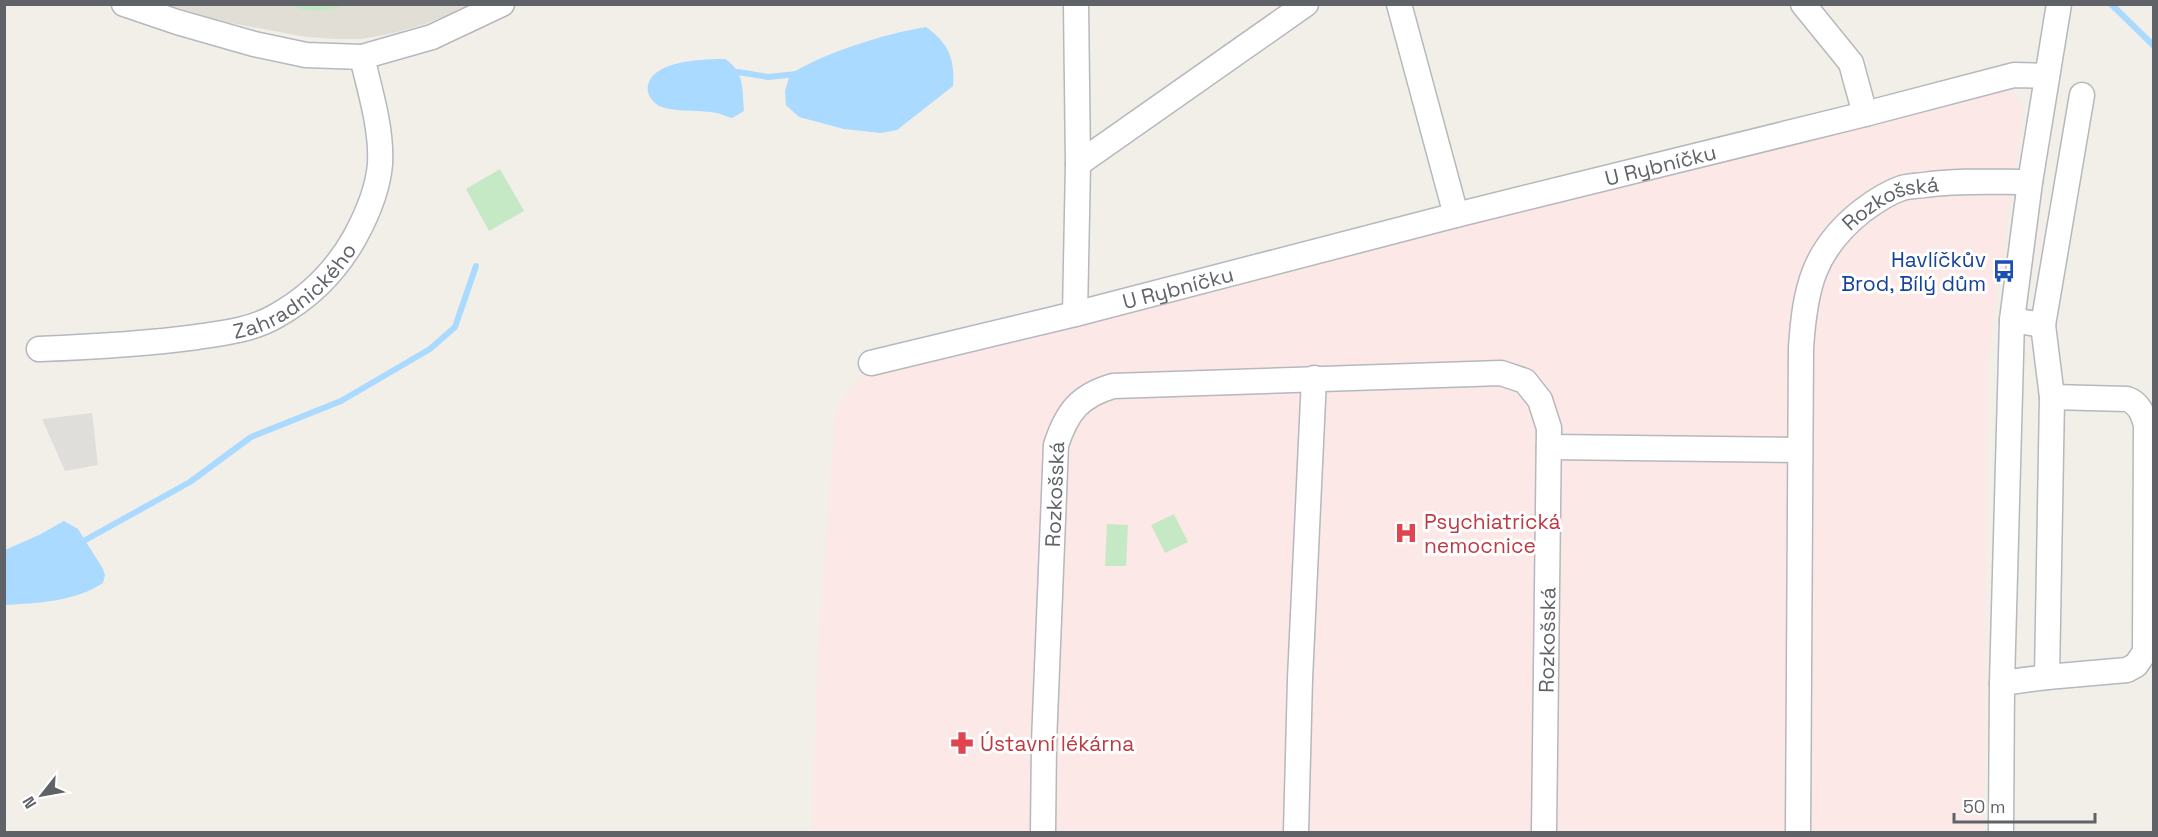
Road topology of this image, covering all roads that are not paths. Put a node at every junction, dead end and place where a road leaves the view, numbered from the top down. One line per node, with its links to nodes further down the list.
1 (124, 4): 8 (street)
2 (502, 4): 8 (street)
3 (1076, 4): 12 (street)
4 (1306, 4): 12 (street)
5 (1399, 4): 14 (street)
6 (1803, 4): 11 (street)
7 (2059, 4): 9 (street)
8 (362, 57): 18 (street, Zahradnického)
9 (2047, 76): 11 (street, U Rybníčku); 13 (street)
10 (2082, 95): 17 (street)
11 (1865, 114): 14 (street, U Rybníčku)
12 (1078, 164): 15 (street)
13 (2030, 182): 16 (street); 23 (street, Rozkošská)
14 (1456, 215): 15 (street, U Rybníčku)
15 (1075, 314): 19 (street, U Rybníčku)
16 (2012, 320): 17 (street); 25 (street)
17 (2043, 325): 21 (street)
18 (39, 349)
19 (871, 363)
20 (1314, 378): 22 (street, Rozkošská); 26 (street, Rozkošská); 27 (street)
21 (2052, 397): 24 (street); 24 (street)
22 (1549, 447): 23 (street); 28 (street, Rozkošská)
23 (1800, 450): 29 (street, Rozkošská)
24 (2048, 677): 25 (street)
25 (2002, 683): 30 (street)
26 (1043, 832)
27 (1296, 832)
28 (1545, 832)
29 (1798, 832)
30 (2001, 832)

